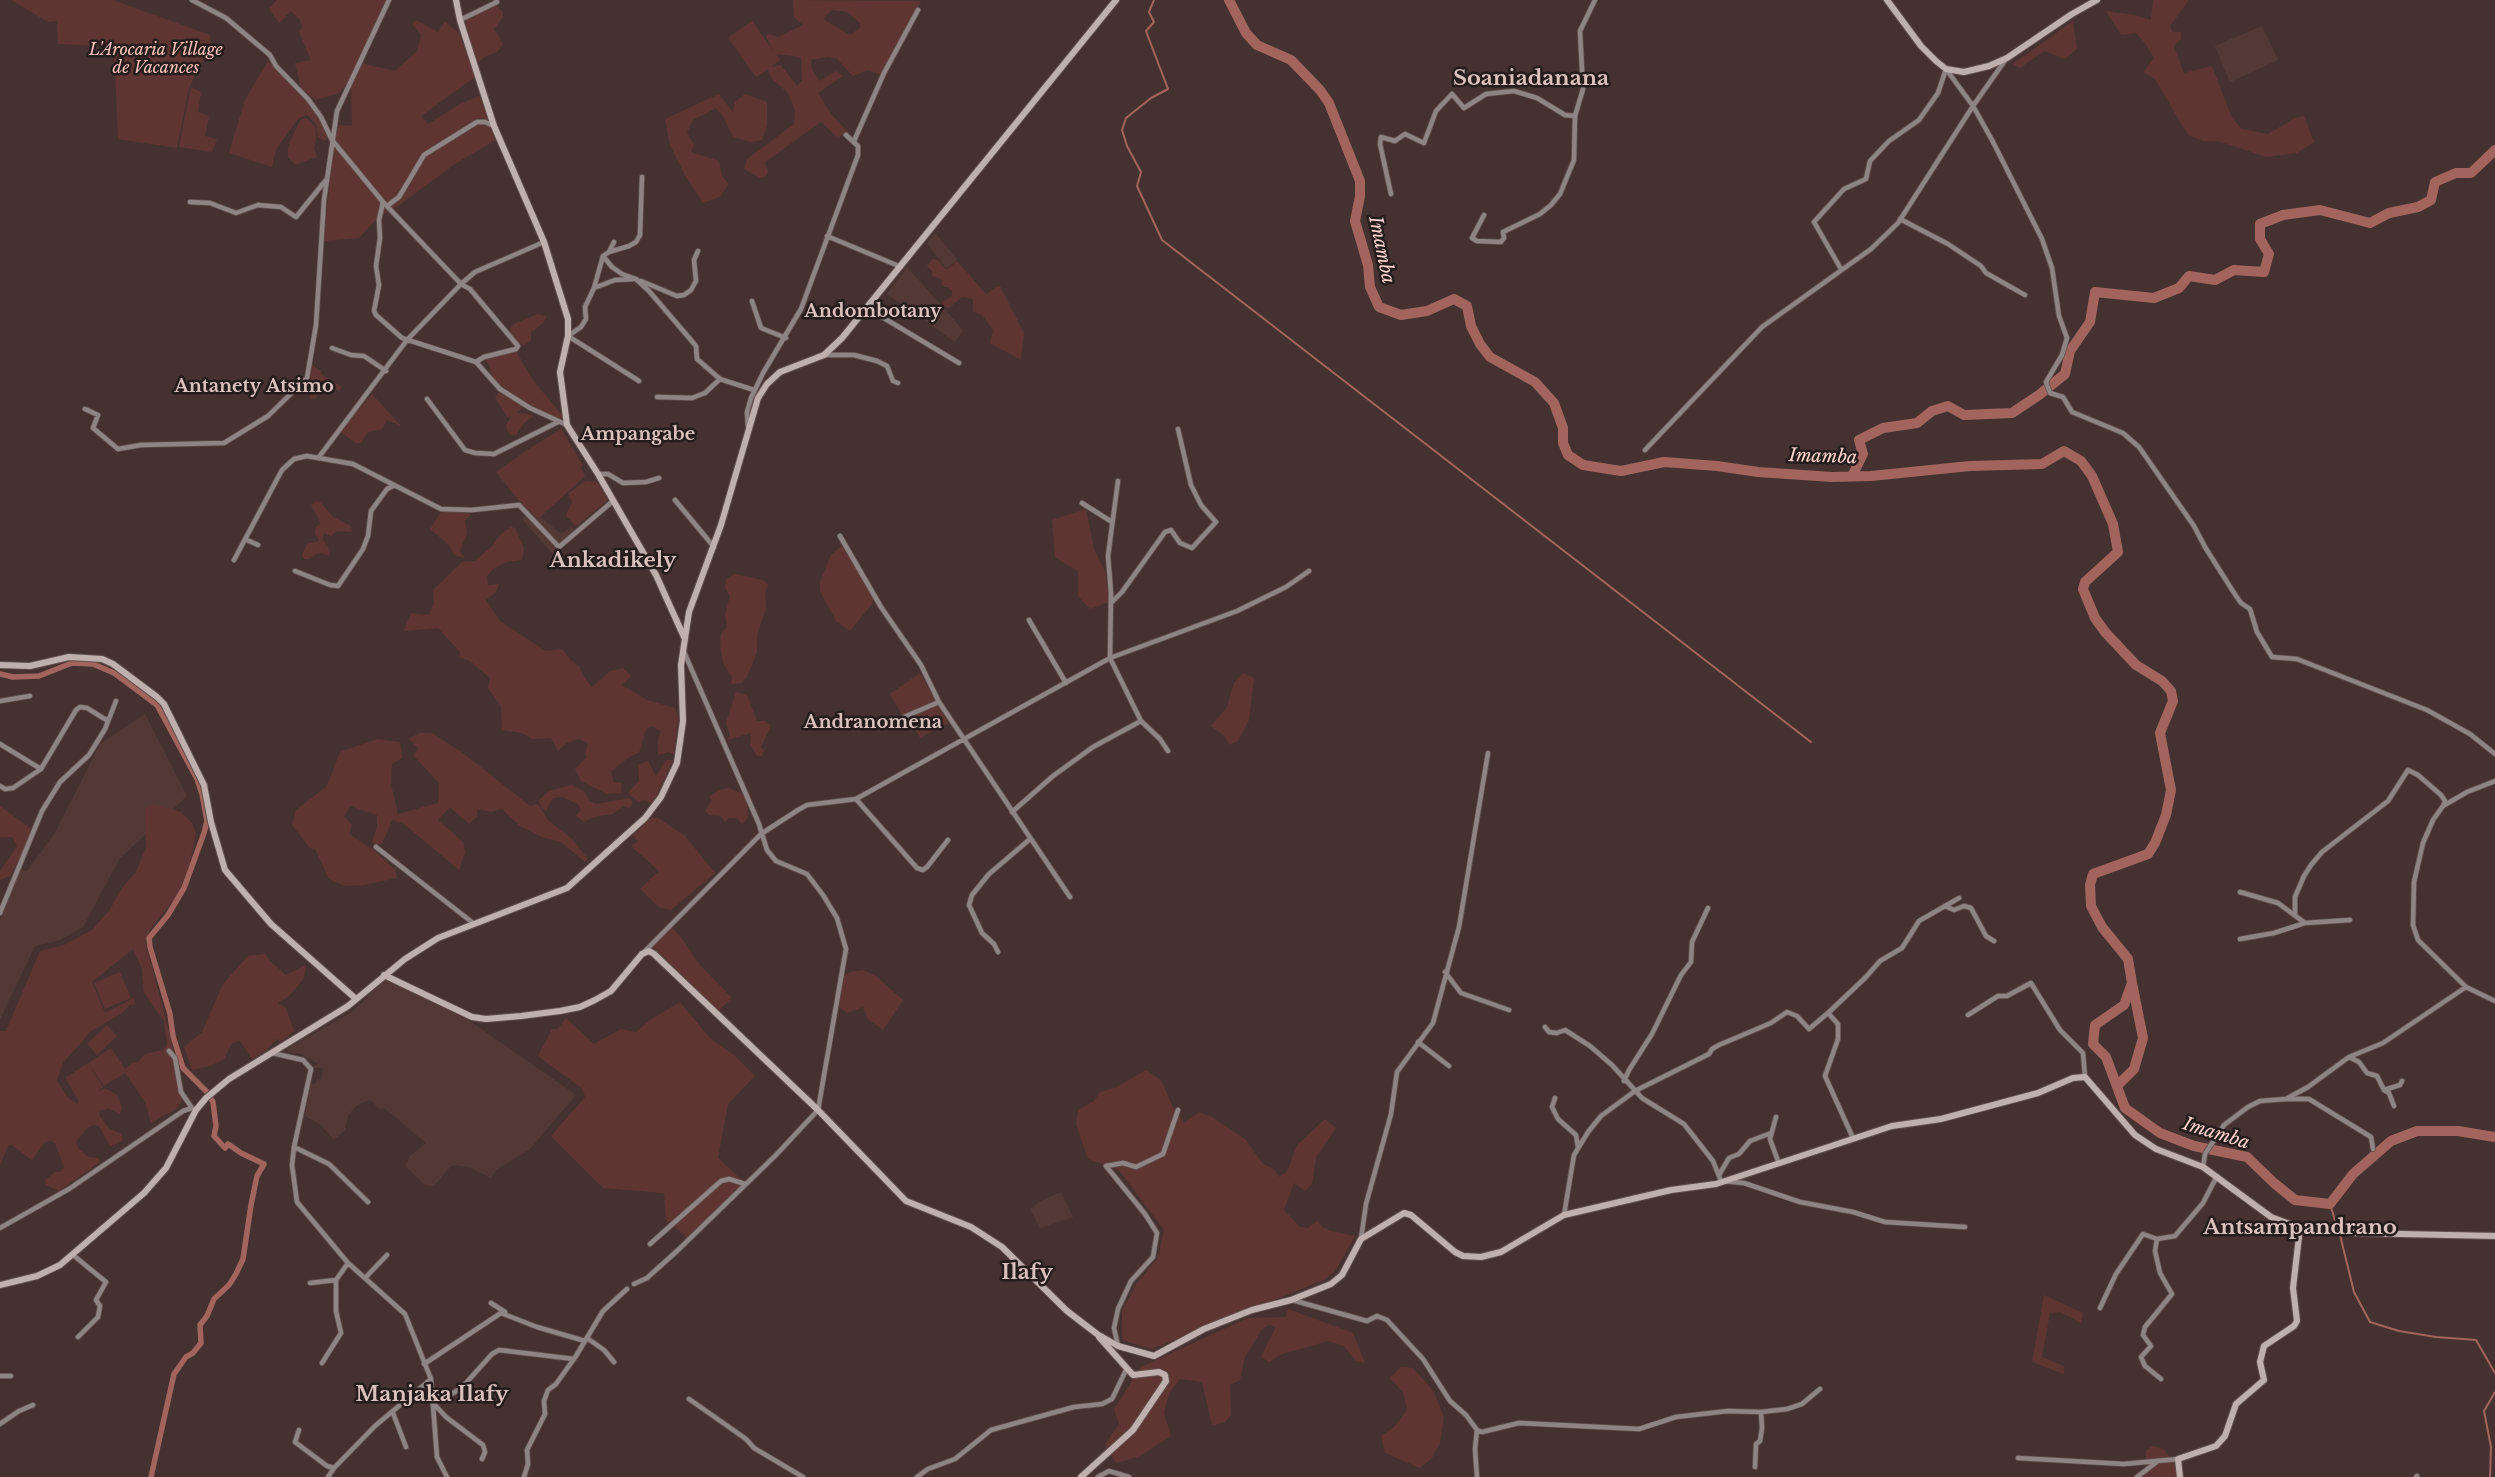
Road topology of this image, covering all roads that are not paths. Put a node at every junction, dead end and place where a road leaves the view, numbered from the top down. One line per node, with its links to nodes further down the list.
1 (192, 0): 17 (street)
2 (389, 0): 17 (street)
3 (456, 0): 10 (street)
4 (496, 0): 10 (street)
5 (1116, 0): 32 (street)
6 (1595, 0): 14 (street)
7 (1887, 0): 12 (street)
8 (2097, 0): 11 (street)
9 (918, 10): 18 (street)
10 (460, 20): 15 (street)
11 (2007, 58): 12 (street); 13 (street)
12 (1946, 69): 13 (street); 33 (street)
13 (1973, 106): 25 (street); 94 (street)
14 (1575, 116): 21 (street); 24 (street)
15 (494, 126): 23 (street); 27 (street)
16 (846, 135): 18 (street)
17 (332, 140): 20 (street); 23 (street)
18 (854, 141): 26 (street)
19 (642, 177): 30 (street)
20 (326, 179): 22 (street); 54 (street)
21 (1390, 194)
22 (190, 202)
23 (385, 204): 35 (street); 42 (street)
24 (1484, 215)
25 (1900, 219): 33 (street); 37 (street)
26 (827, 236): 32 (street); 41 (street)
27 (544, 242): 35 (street); 40 (street)
28 (614, 242): 30 (street)
29 (698, 251): 34 (street)
30 (609, 252): 31 (street)
31 (603, 256): 34 (street); 36 (street)
32 (901, 266): 39 (street)
33 (1841, 269): 59 (street)
34 (636, 279): 36 (street); 48 (street)
35 (461, 284): 42 (street); 45 (street)
36 (594, 288): 40 (street)
37 (2025, 295)
38 (752, 301): 41 (street)
39 (867, 308): 44 (street); 46 (street)
40 (568, 336): 49 (street); 56 (street)
41 (786, 338): 51 (street)
42 (408, 340): 45 (street); 47 (street)
43 (332, 348): 47 (street)
44 (824, 355): 50 (street); 58 (street)
45 (476, 362): 55 (street)
46 (959, 363)
47 (386, 371): 60 (street)
48 (720, 379): 51 (street); 52 (street)
49 (639, 381)
50 (898, 383)
51 (754, 390): 58 (street)
52 (658, 397)
53 (427, 399): 55 (street)
54 (85, 409)
55 (558, 422): 56 (street)
56 (567, 425): 61 (street)
57 (1178, 429): 76 (street)
58 (748, 434): 72 (street)
59 (1645, 450)
60 (319, 458): 64 (street); 70 (street)
61 (598, 474): 62 (street); 66 (street)
62 (659, 478)
63 (1118, 481): 68 (street)
64 (393, 486): 66 (street); 74 (street)
65 (675, 500): 72 (street)
66 (613, 501): 78 (street)
67 (1082, 503): 68 (street)
68 (1112, 522): 76 (street)
69 (840, 536): 86 (street)
70 (245, 539): 71 (street); 73 (street)
71 (258, 545)
72 (714, 547): 78 (street)
73 (234, 560)
74 (295, 570)
75 (1309, 571): 80 (street)
76 (1111, 603): 80 (street)
77 (1029, 620): 82 (street)
78 (684, 638): 79 (street)
79 (683, 649): 101 (street); 114 (street)
80 (1110, 658): 82 (street); 89 (street)
81 (0, 665): 122 (street)
82 (1066, 683): 90 (street)
83 (30, 696): 84 (street)
84 (0, 700)
85 (116, 701): 88 (street)
86 (939, 702): 87 (street); 90 (street)
87 (904, 717)
88 (108, 721): 95 (street); 110 (street)
89 (1141, 722): 92 (street); 100 (street)
90 (964, 740): 98 (street); 100 (street)
91 (0, 744): 95 (street)
92 (1168, 751)
93 (1488, 753): 119 (street)
94 (2495, 754)
95 (41, 769): 97 (street)
96 (2495, 781): 99 (street)
97 (0, 786)
98 (856, 799): 101 (street); 103 (street)
99 (2443, 806): 111 (street); 121 (street)
100 (1012, 812): 102 (street)
101 (762, 834): 118 (street); 142 (street)
102 (1030, 839): 106 (street); 117 (street)
103 (948, 840)
104 (376, 847): 114 (street)
105 (2240, 892): 111 (street)
106 (1070, 897)
107 (1959, 898): 108 (street)
108 (1945, 906): 116 (street); 125 (street)
109 (1708, 908): 134 (street)
110 (0, 913)
111 (2295, 914): 113 (street)
112 (2350, 920): 113 (street)
113 (2305, 923): 115 (street)
114 (473, 924): 120 (street)
115 (2240, 939)
116 (1994, 941)
117 (998, 952)
118 (642, 954): 120 (street); 142 (street)
119 (1445, 972): 124 (street); 128 (street)
120 (384, 975): 122 (street)
121 (2466, 987): 123 (street); 131 (street)
122 (356, 999): 130 (street)
123 (2495, 1001)
124 (1509, 1010)
125 (1828, 1013): 137 (street); 146 (street)
126 (1968, 1015): 133 (street)
127 (1545, 1026): 134 (street)
128 (1418, 1042): 132 (street); 161 (street)
129 (169, 1050): 141 (street)
130 (270, 1052): 141 (street); 147 (street)
131 (2349, 1057): 136 (street); 139 (street)
132 (1449, 1066)
133 (2085, 1077): 146 (street); 151 (street)
134 (1624, 1081): 137 (street)
135 (2402, 1082): 136 (street)
136 (2384, 1090): 140 (street)
137 (1634, 1091): 149 (street); 153 (street)
138 (1555, 1098): 149 (street)
139 (2286, 1099): 148 (street); 151 (street)
140 (2394, 1106)
141 (194, 1109): 158 (street); 164 (street)
142 (818, 1110): 154 (street); 177 (street)
143 (1178, 1110): 180 (street)
144 (1776, 1117): 145 (street)
145 (1771, 1133): 150 (street); 153 (street)
146 (1853, 1138): 150 (street)
147 (294, 1147): 155 (street); 166 (street)
148 (2373, 1149)
149 (1577, 1151): 156 (street)
150 (1779, 1164): 153 (street)
151 (2203, 1167): 152 (street)
152 (2217, 1176): 159 (street); 162 (street)
153 (1720, 1178): 156 (street); 157 (street)
154 (745, 1184): 163 (street); 170 (street)
155 (368, 1202)
156 (1564, 1216): 161 (street)
157 (1965, 1227)
158 (0, 1228)
159 (2300, 1228): 160 (street); 202 (street)
160 (2495, 1236)
161 (1361, 1239): 173 (street)
162 (2157, 1239): 175 (street); 189 (street)
163 (650, 1244)
164 (73, 1255): 171 (street); 178 (street)
165 (387, 1255): 167 (street)
166 (348, 1263): 167 (street); 168 (street)
167 (365, 1278): 184 (street)
168 (336, 1280): 169 (street); 182 (street)
169 (310, 1283)
170 (634, 1284)
171 (0, 1285)
172 (627, 1289): 179 (street)
173 (1291, 1300): 180 (street); 199 (street)
174 (491, 1303): 176 (street)
175 (2100, 1308)
176 (506, 1313): 179 (street); 184 (street)
177 (1097, 1334): 180 (street); 185 (street)
178 (78, 1337)
179 (586, 1340): 181 (street); 183 (street)
180 (1118, 1346)
181 (574, 1359): 191 (street); 209 (street)
182 (322, 1362)
183 (614, 1362)
184 (424, 1364): 188 (street)
185 (1126, 1370): 211 (street); 212 (street)
186 (0, 1376): 187 (street)
187 (11, 1376)
188 (431, 1379): 191 (street); 196 (street)
189 (2161, 1379)
190 (1820, 1389): 195 (street)
191 (433, 1395): 193 (street)
192 (689, 1399): 210 (street)
193 (434, 1404): 203 (street); 208 (street)
194 (32, 1405): 197 (street)
195 (1761, 1412): 199 (street); 205 (street)
196 (392, 1413): 200 (street); 206 (street)
197 (0, 1424)
198 (299, 1430): 206 (street)
199 (1477, 1430): 215 (street)
200 (406, 1447)
201 (2018, 1458): 204 (street)
202 (2178, 1458): 204 (street); 217 (street)
203 (482, 1459)
204 (2159, 1460): 216 (street)
205 (1755, 1467)
206 (334, 1468): 207 (street)
207 (328, 1477)
208 (448, 1477)
209 (524, 1477)
210 (803, 1477)
211 (917, 1477)
212 (1081, 1477)
213 (1098, 1477): 214 (street)
214 (1129, 1477)
215 (1477, 1477)
216 (2137, 1477)
217 (2180, 1477)

